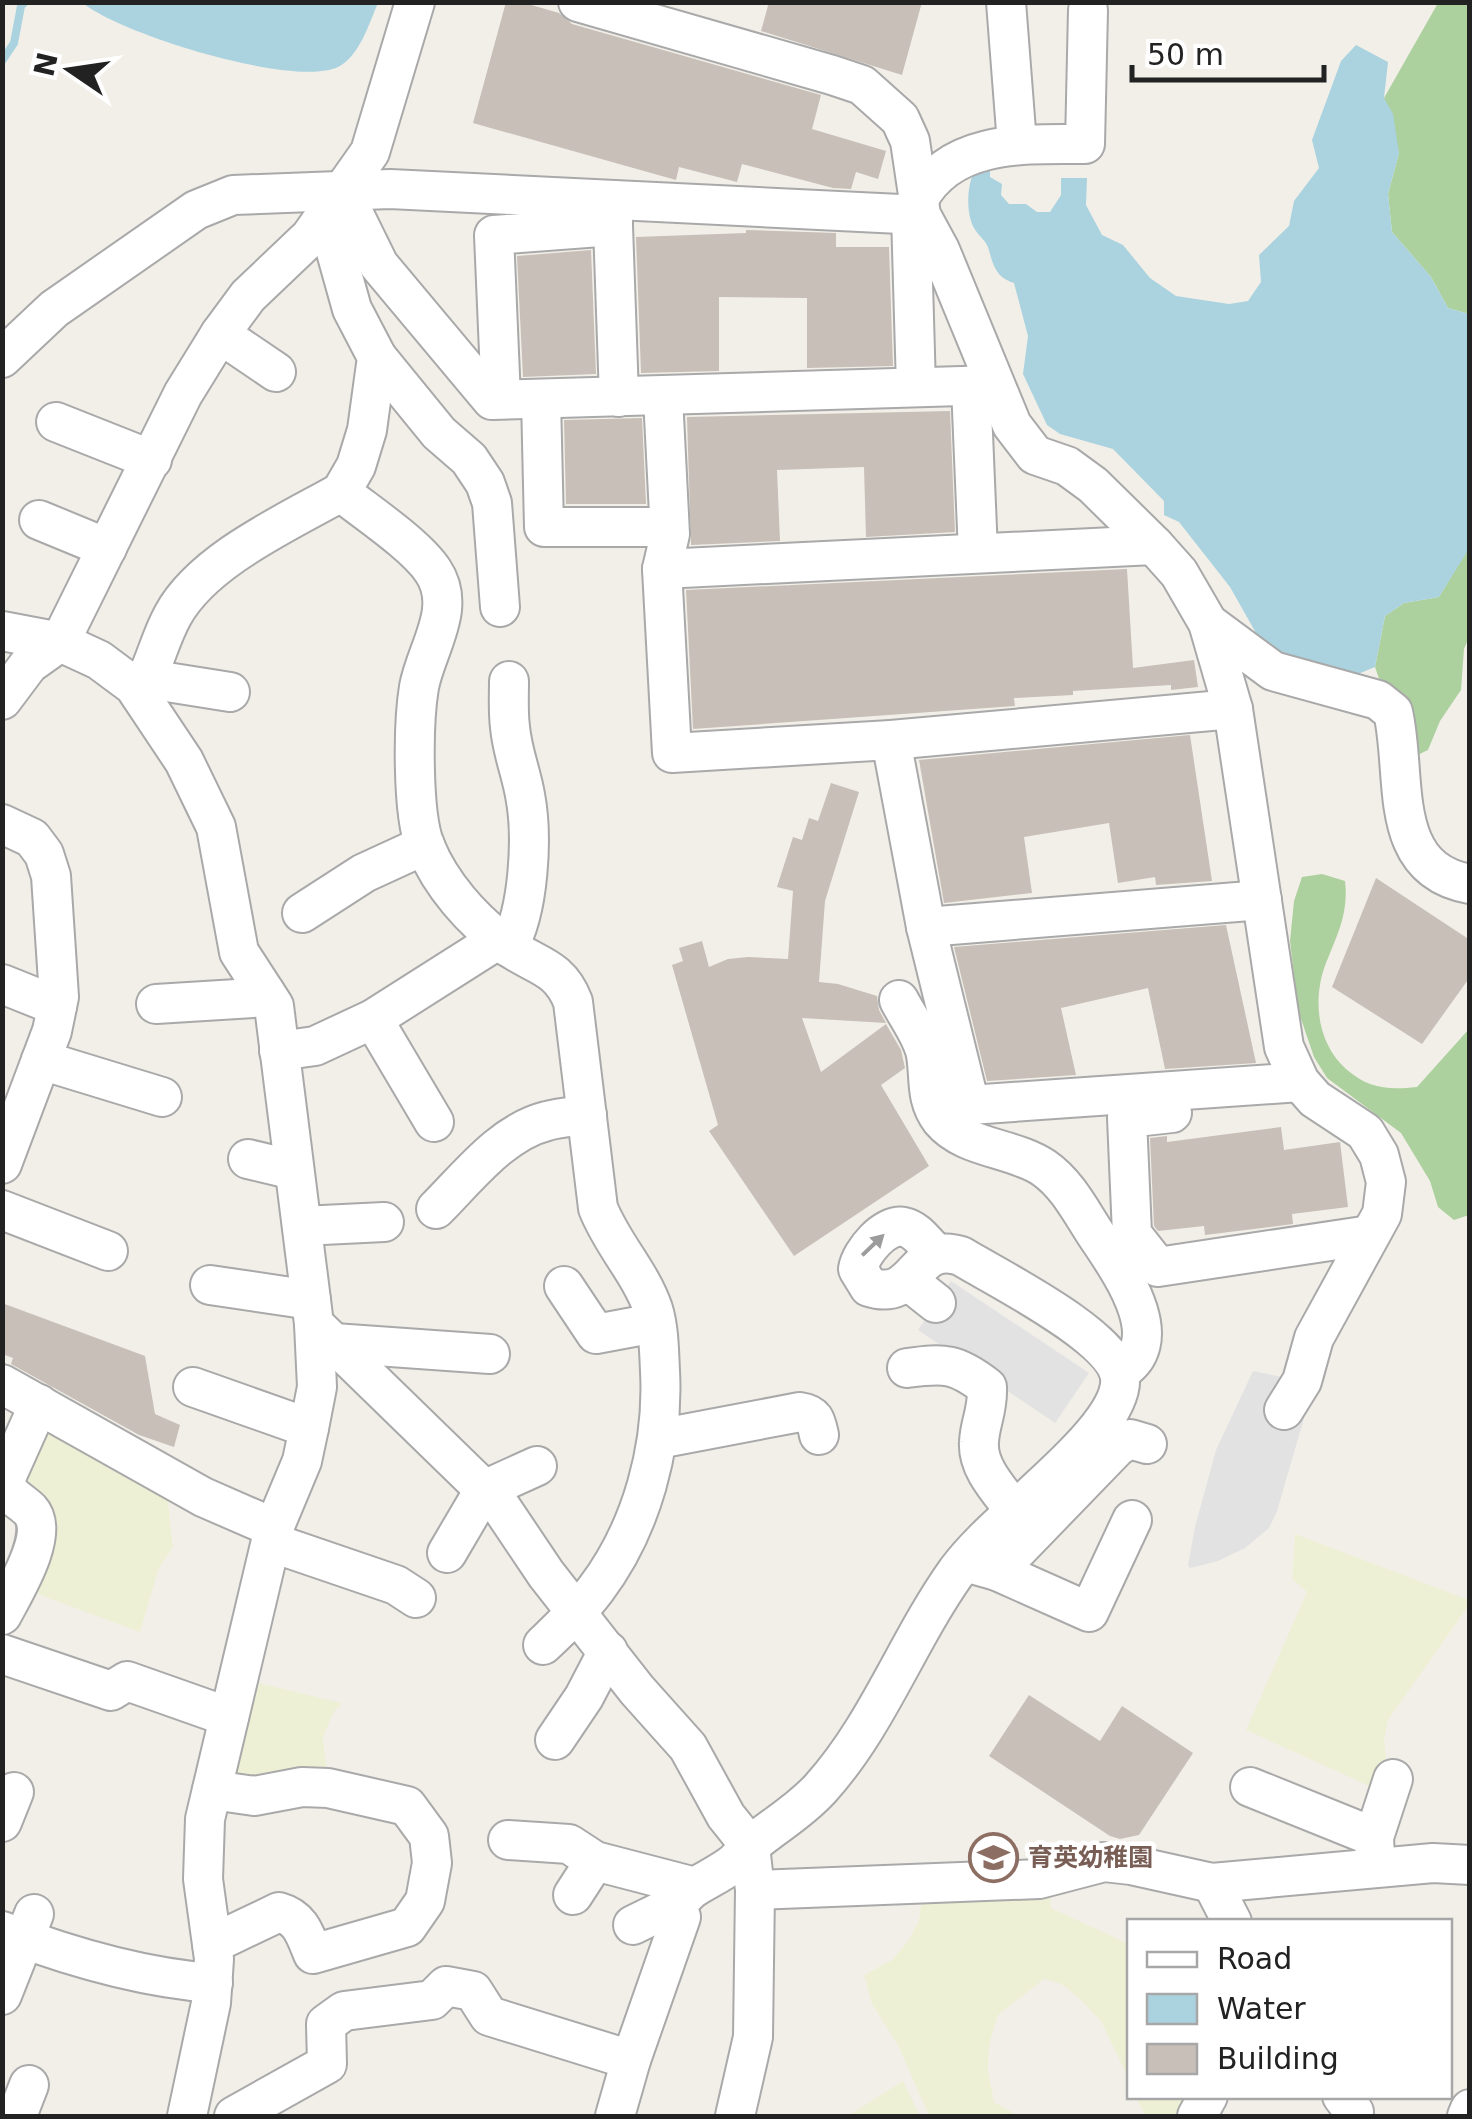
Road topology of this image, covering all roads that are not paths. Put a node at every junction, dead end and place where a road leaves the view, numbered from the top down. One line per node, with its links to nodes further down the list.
1 (414, 2): 6 (street)
2 (438, 2): 6 (street)
3 (578, 2): 9 (street)
4 (1006, 2): 7 (street)
5 (1088, 10): 7 (street)
6 (400, 44): 8 (street)
7 (1017, 144): 9 (street)
8 (342, 190): 10 (street); 11 (street); 12 (street); 13 (street); 20 (street)
9 (917, 209): 10 (street); 15 (street); 16 (street)
10 (613, 213): 18 (street); 20 (street)
11 (220, 334): 14 (street); 22 (street)
12 (377, 357): 23 (street); 30 (street)
13 (2, 358)
14 (276, 372)
15 (983, 385): 16 (street); 26 (street); 28 (street)
16 (916, 387): 17 (street)
17 (662, 396): 18 (street); 25 (street)
18 (619, 398): 19 (street)
19 (541, 399): 20 (street); 25 (street)
20 (501, 400)
21 (56, 422): 22 (street)
22 (152, 460): 27 (street)
23 (341, 492): 35 (street); 41 (street)
24 (39, 520): 27 (street)
25 (669, 528): 29 (street)
26 (1154, 545): 28 (street); 31 (street)
27 (108, 548): 33 (street)
28 (978, 553): 29 (street)
29 (662, 569): 39 (street)
30 (500, 606)
31 (1208, 623): 38 (street); 42 (street)
32 (2, 631): 33 (street)
33 (60, 642): 35 (street); 37 (street)
34 (509, 680): 46 (street)
35 (144, 686): 36 (street); 48 (street)
36 (230, 692)
37 (2, 700)
38 (1233, 709): 39 (street); 43 (street)
39 (891, 740): 45 (street)
40 (2, 824): 51 (street)
41 (425, 845): 44 (street); 46 (street)
42 (1470, 884)
43 (1262, 900): 45 (street); 55 (street)
44 (302, 912)
45 (926, 927): 55 (street)
46 (504, 943): 52 (street); 57 (street)
47 (2, 984): 51 (street)
48 (264, 992): 50 (street); 53 (street)
49 (899, 1000): 76 (street)
50 (156, 1004)
51 (57, 1006): 54 (street)
52 (373, 1019): 53 (street); 58 (street)
53 (279, 1050): 62 (street)
54 (41, 1060): 56 (street); 59 (street)
55 (1292, 1092): 67 (street); 67 (street)
56 (162, 1097)
57 (587, 1115): 63 (street); 73 (street)
58 (434, 1122)
59 (9, 1125): 61 (street)
60 (248, 1158): 62 (street)
61 (2, 1164)
62 (294, 1170): 66 (street)
63 (436, 1208)
64 (2, 1210): 68 (street)
65 (384, 1222): 66 (street)
66 (302, 1226): 72 (street)
67 (1370, 1236): 80 (street)
68 (108, 1251)
69 (936, 1253): 69 (street, one-way to 69); 76 (street)
70 (210, 1285): 72 (street)
71 (565, 1286): 73 (street)
72 (320, 1322): 74 (street); 81 (street); 86 (street)
73 (655, 1323): 83 (street)
74 (490, 1354)
75 (906, 1368): 87 (street)
76 (1119, 1372): 87 (street)
77 (2, 1384): 79 (street)
78 (193, 1387): 81 (street)
79 (39, 1404): 89 (street); 94 (street)
80 (1284, 1410)
81 (309, 1428): 89 (street)
82 (819, 1434): 83 (street)
83 (658, 1439): 93 (street)
84 (1147, 1444): 91 (street)
85 (538, 1466): 86 (street)
86 (484, 1490): 90 (street); 93 (street)
87 (1015, 1511): 91 (street)
88 (1132, 1520): 91 (street)
89 (274, 1536): 92 (street); 98 (street)
90 (447, 1553)
91 (981, 1566): 104 (street)
92 (416, 1598)
93 (577, 1612): 95 (street); 96 (street)
94 (2, 1615)
95 (543, 1645)
96 (608, 1651): 99 (street); 104 (street)
97 (2, 1654): 98 (street)
98 (229, 1717): 102 (street)
99 (555, 1740)
100 (1394, 1779): 105 (street)
101 (1250, 1787): 105 (street)
102 (212, 1790): 115 (street); 115 (street)
103 (508, 1840): 106 (street)
104 (750, 1846): 109 (street); 111 (street)
105 (1375, 1853): 107 (street); 108 (street)
106 (595, 1861): 110 (street); 111 (street)
107 (1470, 1865)
108 (1212, 1883): 109 (street); 112 (street)
109 (755, 1890): 123 (street)
110 (573, 1895)
111 (685, 1895): 113 (street); 118 (street)
112 (1230, 1919)
113 (633, 1925)
114 (20, 1928): 116 (street); 117 (street)
115 (212, 1944): 116 (street)
116 (213, 1983): 120 (street)
117 (9, 2004)
118 (631, 2060): 121 (street); 122 (street)
119 (1470, 2109): 124 (street)
120 (187, 2116)
121 (234, 2116)
122 (616, 2116)
123 (735, 2116)
124 (1467, 2116)

